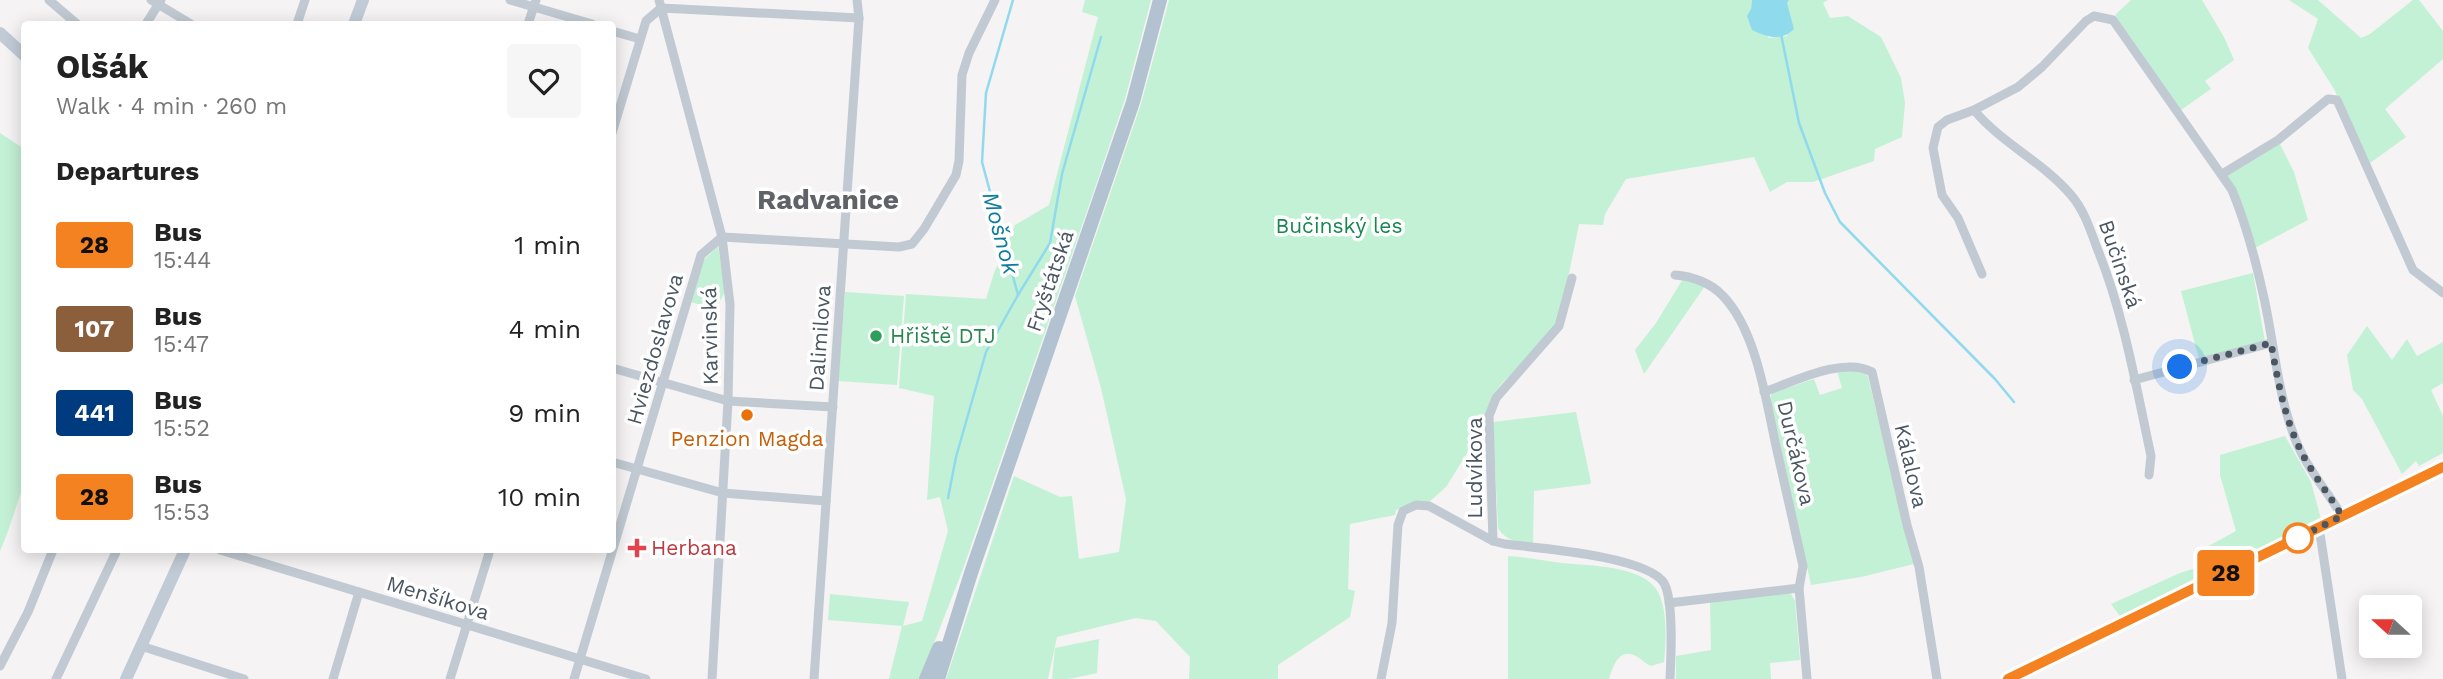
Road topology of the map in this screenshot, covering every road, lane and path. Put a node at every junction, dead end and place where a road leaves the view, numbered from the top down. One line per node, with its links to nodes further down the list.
1 (49, 0): 12 (street)
2 (305, 0): 15 (street)
3 (363, 0): 16 (main road)
4 (510, 0): 9 (street)
5 (858, 0): 11 (street, Dalimilova)
6 (995, 0): 27 (street)
7 (1160, 0): 55 (main road, Fryštátská)
8 (156, 2): 13 (street); 14 (street)
9 (535, 4): 17 (street); 18 (street)
10 (660, 4): 11 (street); 21 (street); 26 (street, Karvinská)
11 (859, 18): 27 (street, Dalimilova)
12 (74, 21)
13 (147, 21)
14 (186, 21)
15 (298, 21)
16 (355, 21)
17 (529, 21)
18 (583, 21)
19 (616, 32): 21 (street)
20 (0, 33): 22 (main road)
21 (640, 39): 24 (street)
22 (21, 52)
23 (1974, 110): 25 (street); 28 (street); 34 (street, Bučinská)
24 (616, 120)
25 (2222, 174): 31 (street); 32 (street)
26 (722, 237): 27 (street); 35 (street, Hviezdoslavova); 37 (street, Karvinská)
27 (844, 245): 38 (street, Dalimilova)
28 (1982, 274)
29 (1675, 275): 36 (street, Durčákova)
30 (1572, 278): 48 (street, Ludvíkova)
31 (2443, 293)
32 (2271, 343): 34 (street); 45 (street)
33 (616, 369): 35 (street)
34 (2134, 380): 42 (street, Bučinská)
35 (663, 383): 37 (street); 41 (street, Hviezdoslavova)
36 (1764, 392): 56 (street, Durčákova); 77 (street, Kálalova)
37 (728, 401): 38 (street); 43 (street, Karvinská)
38 (832, 407): 44 (street, Dalimilova)
39 (616, 462): 41 (street)
40 (2443, 467): 45 (main road)
41 (638, 469): 43 (street); 47 (street, Hviezdoslavova)
42 (2150, 475)
43 (723, 494): 44 (street); 70 (street, Karvinská)
44 (826, 501): 71 (street, Dalimilova)
45 (2342, 516): 46 (main road)
46 (2319, 527): 78 (main road); 79 (street)
47 (616, 541)
48 (1493, 541): 58 (street); 74 (street, Ludvíkova)
49 (51, 553): 62 (street)
50 (116, 553): 63 (street)
51 (183, 553): 60 (main road)
52 (230, 553): 57 (street, Menšíkova)
53 (489, 553): 59 (street)
54 (612, 553): 61 (street, Hviezdoslavova)
55 (971, 573): 72 (main road, Fryštátská); 73 (main road, Fryštátská)
56 (1799, 588): 58 (street); 76 (street, Durčákova)
57 (359, 592): 59 (street, Menšíkova); 66 (street)
58 (1670, 603): 75 (street)
59 (467, 626): 61 (street, Menšíkova); 67 (street)
60 (141, 646): 64 (main road); 65 (street)
61 (580, 659): 68 (street, Hviezdoslavova); 69 (street, Menšíkova)
62 (0, 666)
63 (56, 679)
64 (126, 679)
65 (244, 679)
66 (333, 679)
67 (450, 679)
68 (574, 679)
69 (646, 679)
70 (712, 679)
71 (814, 679)
72 (926, 679)
73 (938, 679)
74 (1381, 679)
75 (1670, 679)
76 (1807, 679)
77 (1937, 679)
78 (2008, 679)
79 (2342, 679)

